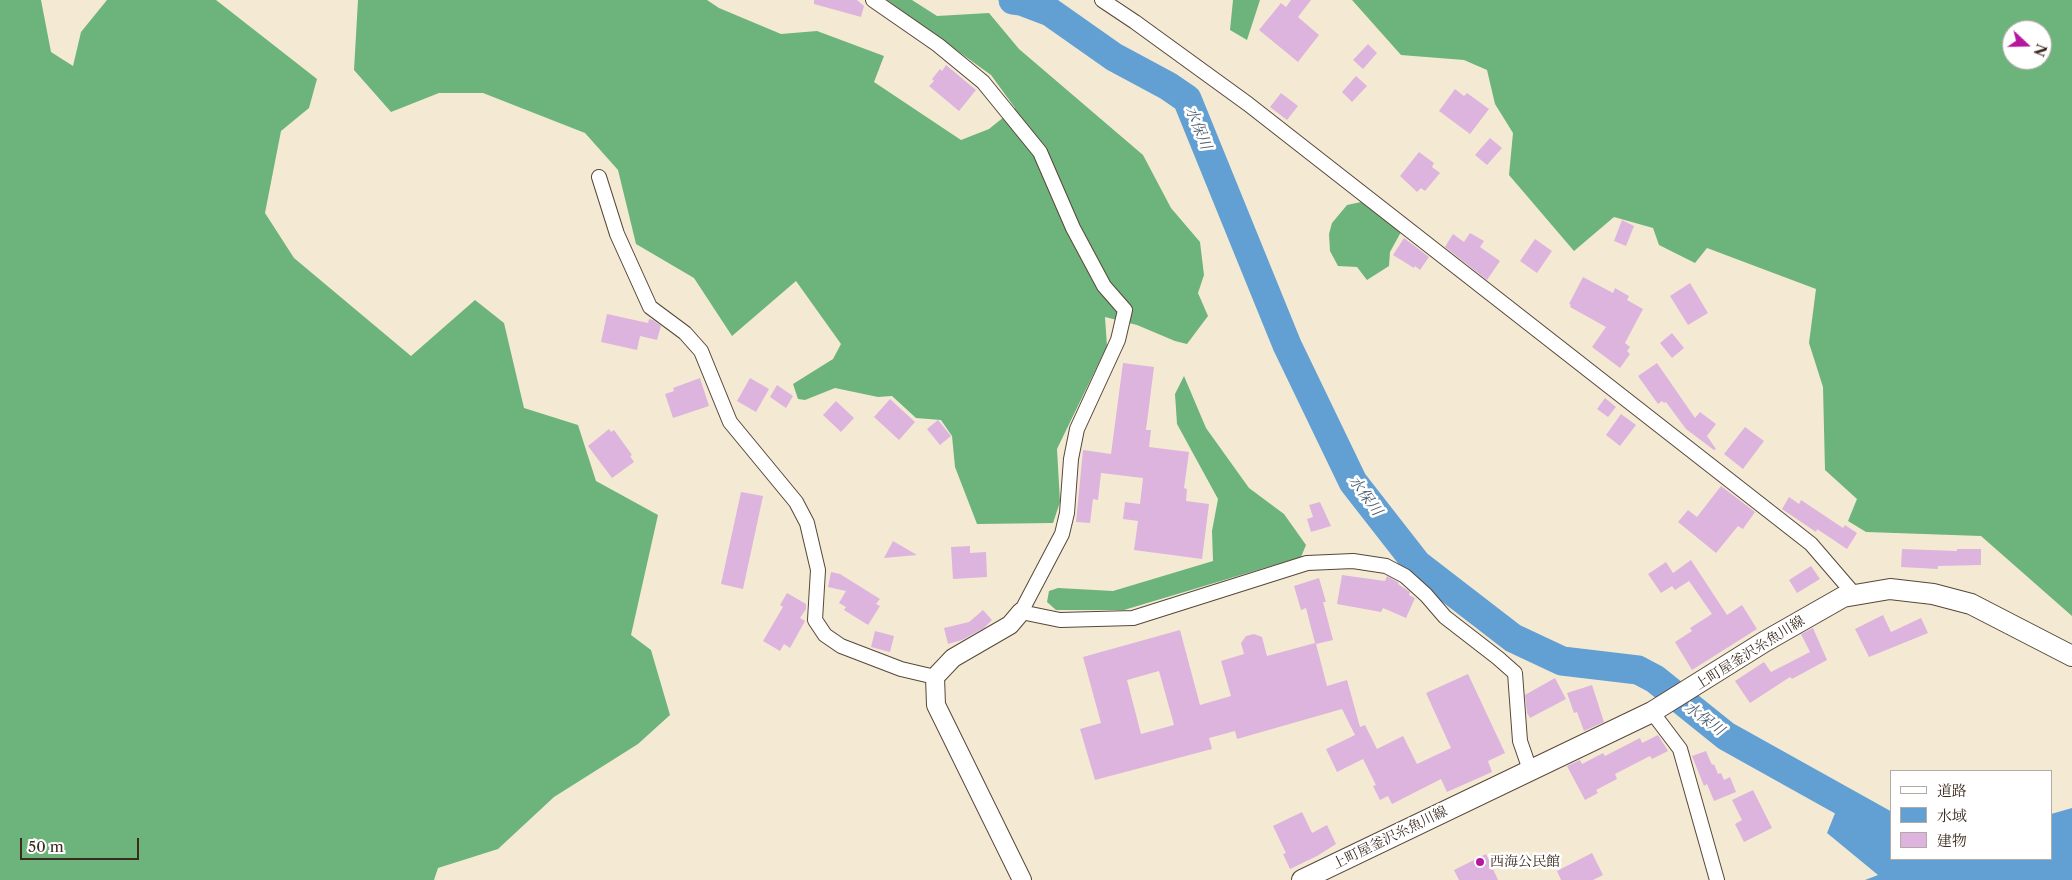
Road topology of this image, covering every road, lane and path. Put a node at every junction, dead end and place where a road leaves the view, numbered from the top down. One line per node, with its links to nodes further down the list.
1 (873, 0): 5 (street)
2 (1102, 0): 4 (street)
3 (599, 177): 7 (street)
4 (1854, 594): 6 (main road, 上町屋釜沢糸魚川線); 8 (main road, 上町屋釜沢糸魚川線)
5 (1021, 612): 7 (street); 9 (street)
6 (2072, 656)
7 (935, 677): 10 (street)
8 (1655, 710): 9 (main road, 上町屋釜沢糸魚川線); 12 (street)
9 (1530, 770): 11 (main road, 上町屋釜沢糸魚川線)
10 (1022, 880)
11 (1302, 880)
12 (1717, 880)

